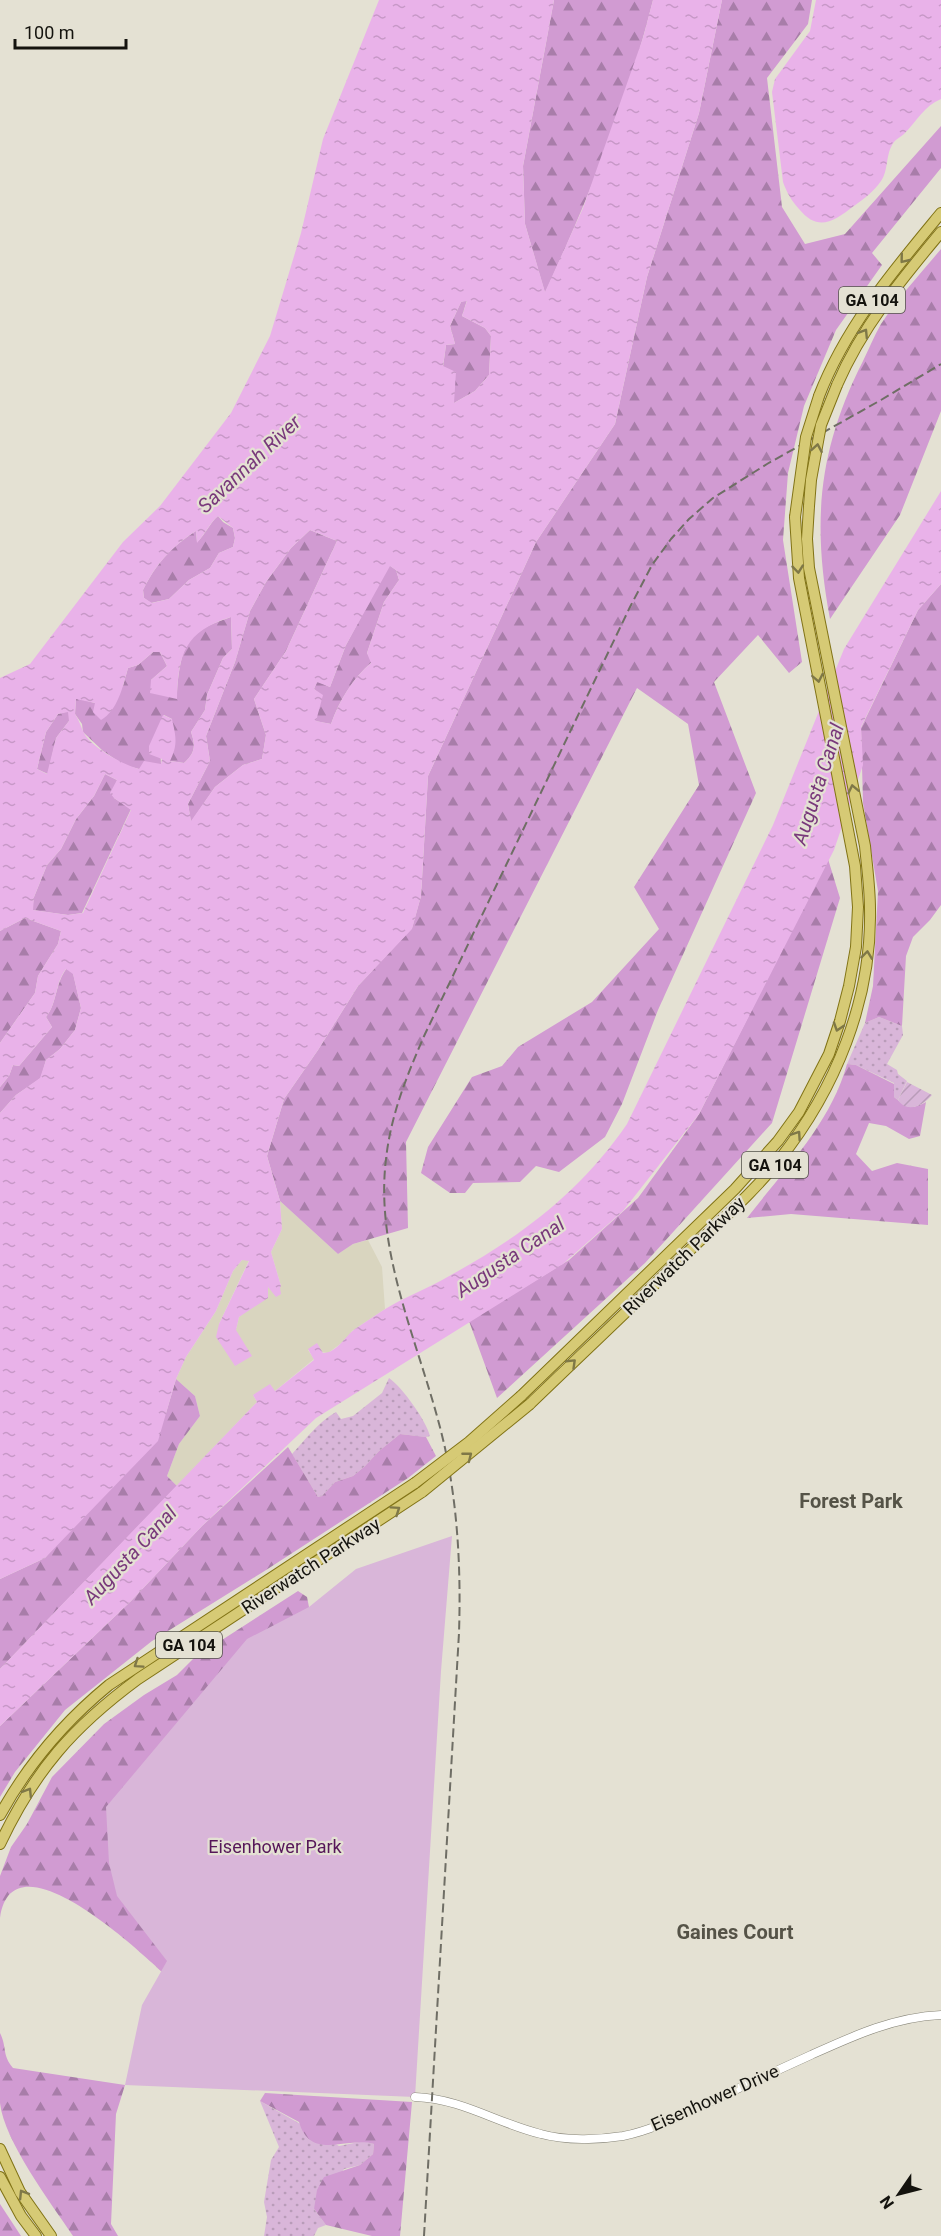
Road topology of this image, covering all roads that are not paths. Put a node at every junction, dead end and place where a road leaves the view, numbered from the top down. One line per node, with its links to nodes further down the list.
1 (941, 213): 3 (main road, Riverwatch Parkway / GA 104, one-way to 3, bridge)
2 (941, 232): 3 (main road, Riverwatch Parkway / GA 104, one-way to 2, bridge)
3 (526, 1400): 4 (main road, Riverwatch Parkway / GA 104, bridge)
4 (419, 1488): 5 (main road, Riverwatch Parkway / GA 104, one-way to 5); 6 (main road, Riverwatch Parkway / GA 104, one-way to 4)
5 (0, 1815)
6 (0, 1844)
7 (941, 2015): 8 (street, Eisenhower Drive)
8 (415, 2097)
9 (0, 2149): 12 (main road, one-way to 9)
10 (0, 2177): 11 (main road)
11 (36, 2236)
12 (51, 2236)

